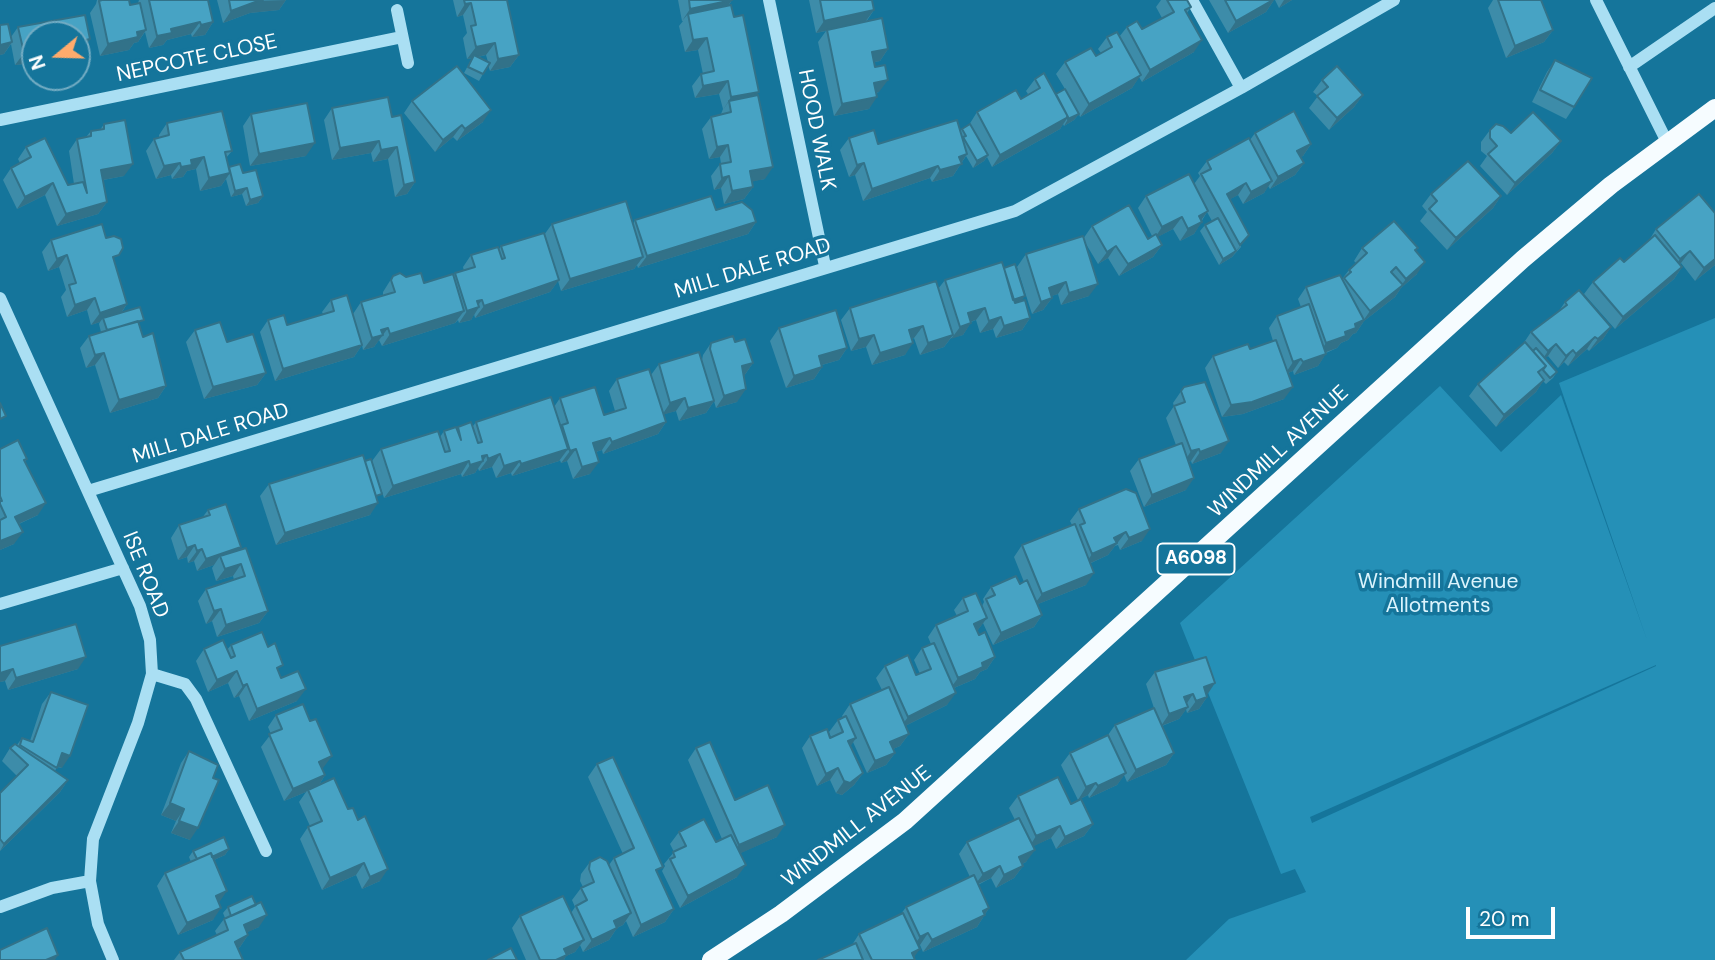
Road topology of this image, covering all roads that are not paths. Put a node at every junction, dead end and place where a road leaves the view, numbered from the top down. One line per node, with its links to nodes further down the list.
1 (769, 0): 14 (street, HOOD WALK)
2 (1192, 0): 10 (street)
3 (1394, 0): 10 (street, MILL DALE ROAD)
4 (1596, 0): 9 (street)
5 (1715, 8): 9 (street)
6 (397, 10): 7 (street)
7 (402, 37): 8 (street); 12 (street, NEPCOTE CLOSE)
8 (408, 63)
9 (1629, 68): 13 (street)
10 (1241, 88): 14 (street, MILL DALE ROAD)
11 (1715, 108): 13 (main road, WINDMILL AVENUE / A6098)
12 (0, 120)
13 (1667, 142): 24 (main road, WINDMILL AVENUE / A6098)
14 (825, 267): 16 (street, MILL DALE ROAD)
15 (0, 298): 16 (street, ISE ROAD)
16 (88, 491): 17 (street, ISE ROAD)
17 (123, 568): 18 (street); 19 (street, ISE ROAD)
18 (0, 604)
19 (152, 674): 20 (street); 21 (street, ISE ROAD)
20 (266, 851)
21 (90, 881): 22 (street); 23 (street, ISE ROAD)
22 (0, 907)
23 (109, 959)
24 (711, 960)

